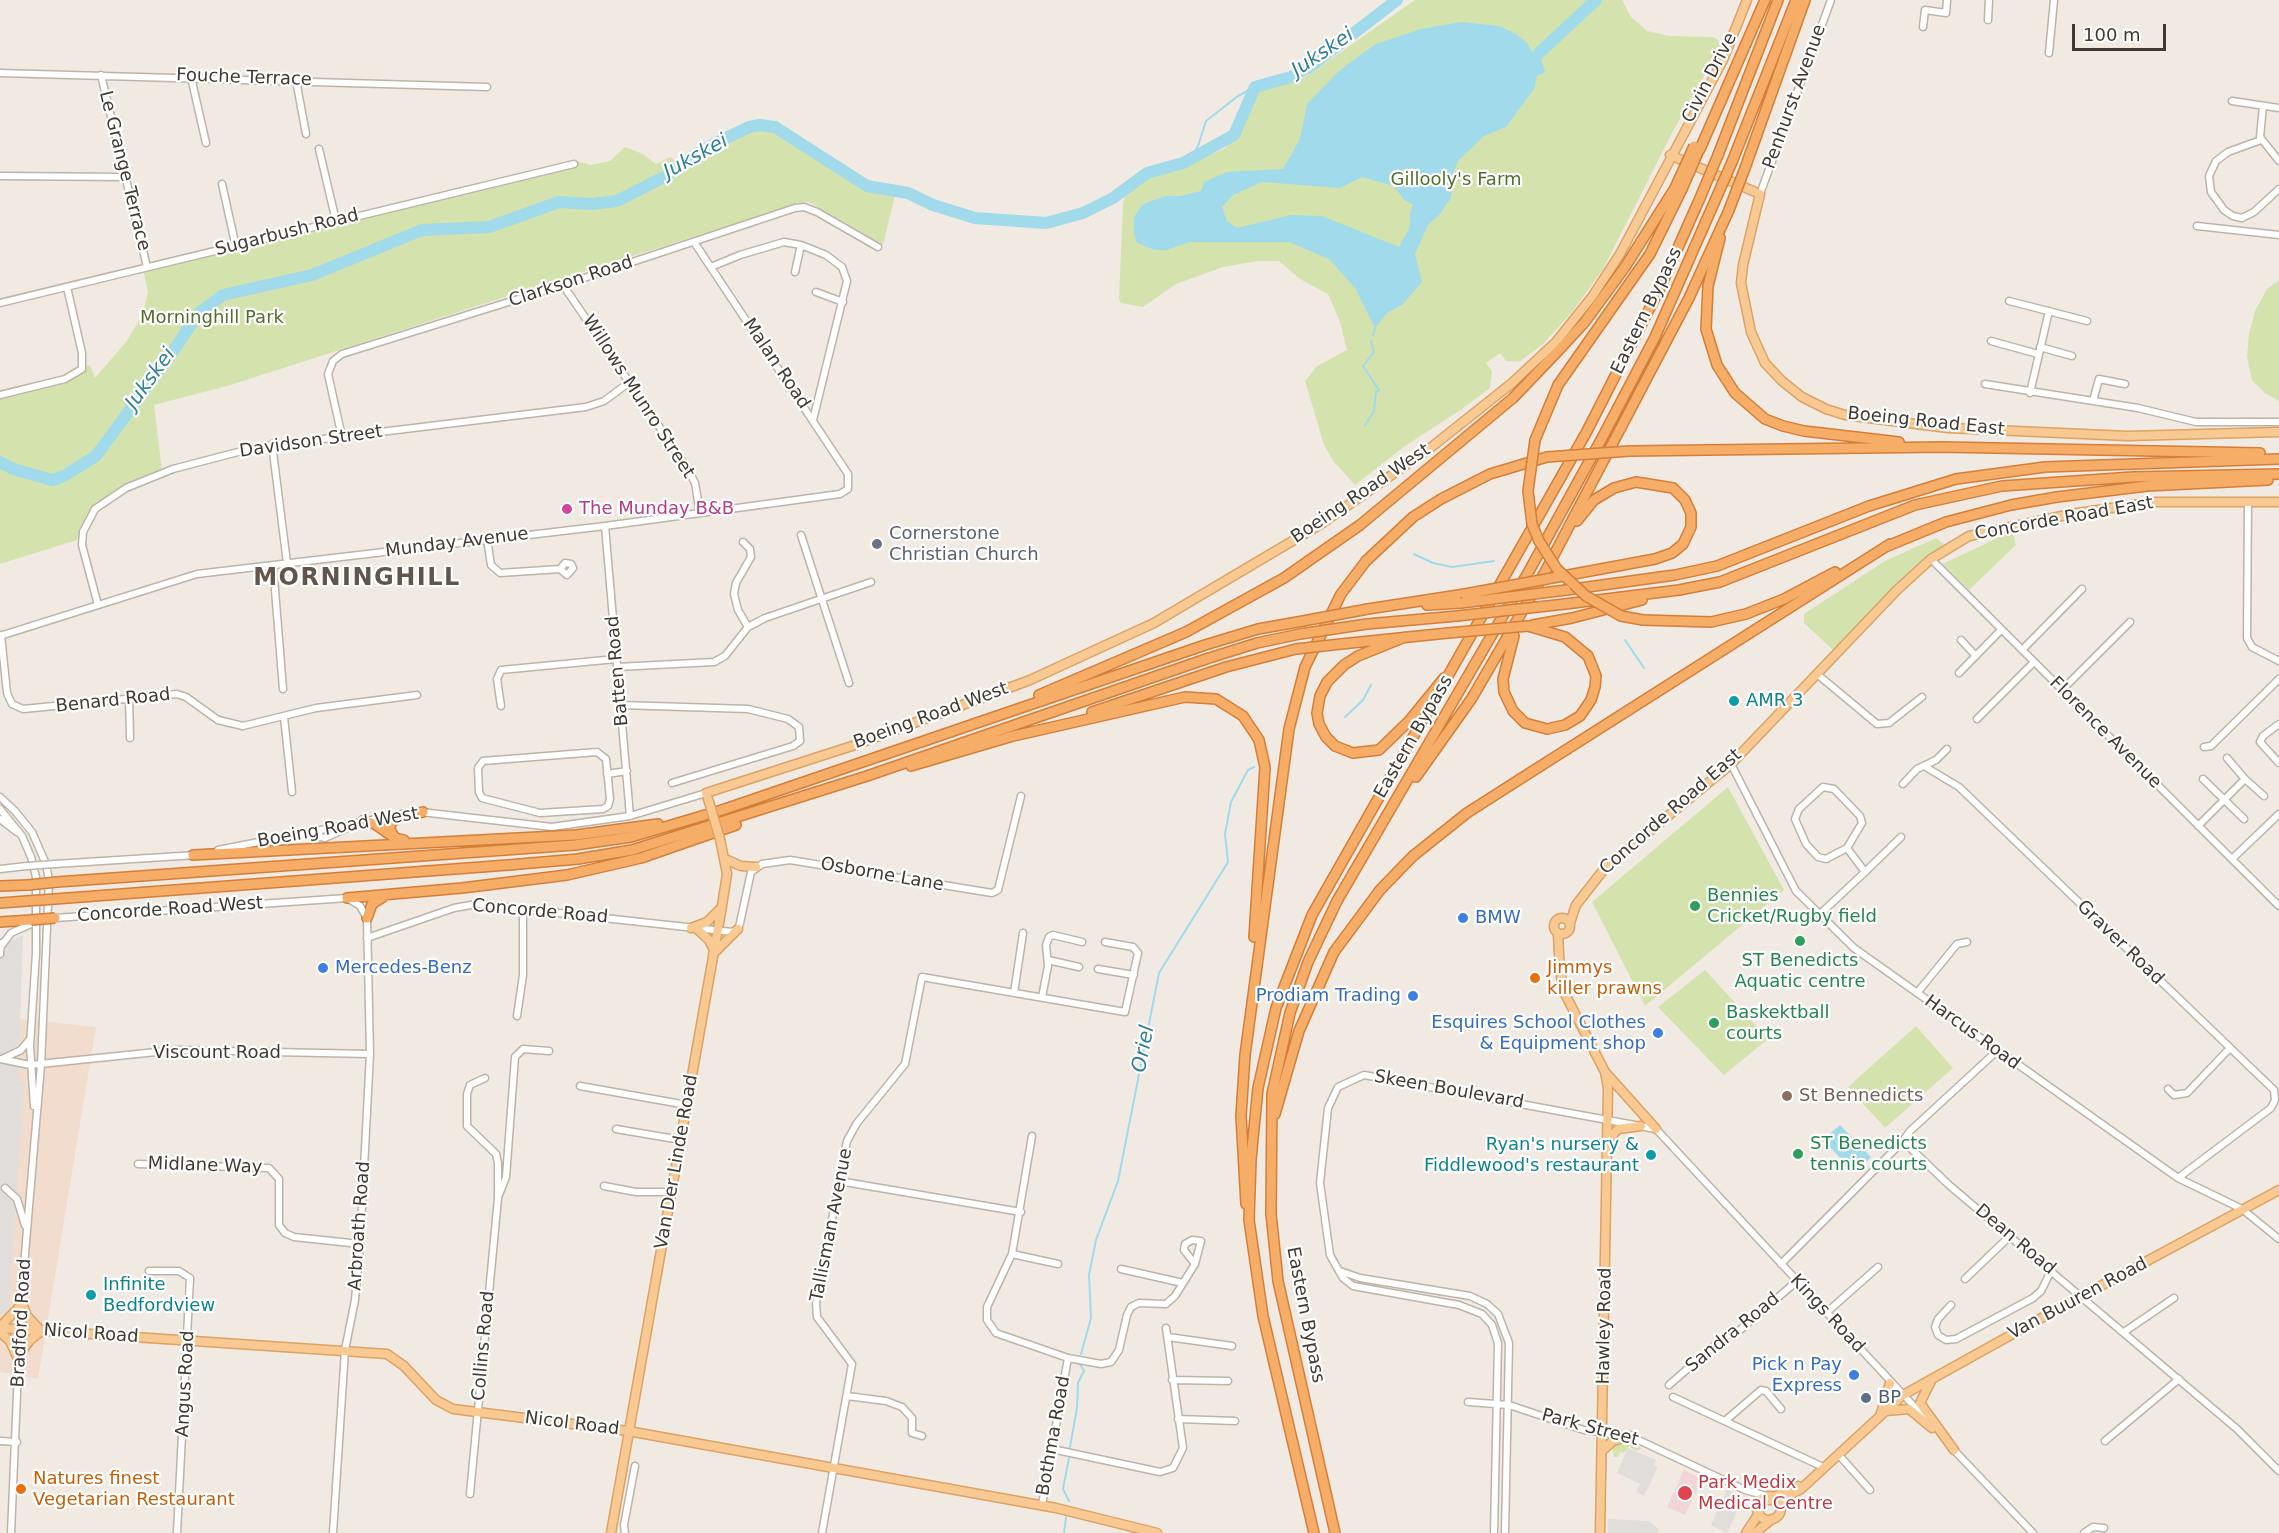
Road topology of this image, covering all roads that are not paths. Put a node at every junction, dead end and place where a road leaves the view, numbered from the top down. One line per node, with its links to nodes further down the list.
1 (1747, 0): 25 (main road, Civin Drive)
2 (1765, 0): 31 (highway, bridge)
3 (1778, 0): 102 (highway, Eastern Bypass, bridge)
4 (1796, 0): 146 (highway, Eastern Bypass, bridge)
5 (1805, 0): 34 (highway, bridge)
6 (1831, 0): 33 (street, Penhurst Avenue)
7 (1947, 0): 11 (street)
8 (1989, 0): 10 (street)
9 (2055, 0): 12 (street)
10 (1988, 20)
11 (1923, 27)
12 (2049, 53)
13 (0, 73): 14 (street, Fouche Terrace)
14 (101, 75): 15 (street, Fouche Terrace); 29 (street, Le Grange Terrace)
15 (190, 77): 16 (street, Fouche Terrace); 23 (street)
16 (296, 80): 17 (street, Fouche Terrace); 21 (street)
17 (487, 87)
18 (2232, 101): 19 (street)
19 (2263, 106): 20 (street); 22 (street)
20 (2279, 108)
21 (306, 134)
22 (2261, 140): 26 (street); 32 (street)
23 (206, 143)
24 (319, 149): 35 (street)
25 (1670, 155): 33 (main road); 138 (main road, Boeing Road West)
26 (2279, 161)
27 (574, 164): 35 (street, Sugarbush Road)
28 (0, 176): 29 (street)
29 (125, 177): 42 (street, Le Grange Terrace)
30 (222, 184): 40 (street)
31 (1678, 188): 79 (highway, bridge); 120 (highway)
32 (2279, 189)
33 (1760, 194): 64 (main road, Boeing Road East)
34 (1727, 213): 67 (highway); 84 (highway)
35 (336, 221): 40 (street, Sugarbush Road)
36 (2197, 226): 37 (street)
37 (2279, 235)
38 (694, 242): 41 (street, Clarkson Road); 43 (street, Malan Road); 45 (street, Clarkson Road)
39 (801, 245): 43 (street); 44 (street); 49 (street)
40 (236, 247): 42 (street, Sugarbush Road)
41 (878, 247)
42 (147, 267): 46 (street, Sugarbush Road)
43 (711, 267): 62 (street, Malan Road)
44 (795, 272)
45 (563, 285): 56 (street, Willows Munro Street); 65 (street, Clarkson Road)
46 (67, 287): 50 (street, Sugarbush Road); 60 (street)
47 (816, 292): 49 (street)
48 (2009, 301): 51 (street)
49 (843, 302): 62 (street)
50 (0, 303)
51 (2049, 311): 52 (street); 54 (street)
52 (2087, 321)
53 (1991, 341): 54 (street)
54 (2039, 351): 55 (street); 59 (street)
55 (2072, 356)
56 (631, 381): 65 (street, Davidson Street); 74 (street, Willows Munro Street)
57 (1985, 384): 59 (street)
58 (2125, 384): 61 (street)
59 (2030, 393): 61 (street)
60 (0, 395)
61 (2093, 401): 63 (street)
62 (813, 420): 71 (street, Malan Road)
63 (2279, 422)
64 (2279, 432)
65 (342, 437): 66 (street, Davidson Street)
66 (272, 444): 81 (street); 91 (street, Davidson Street)
67 (1942, 447): 68 (highway); 199 (highway, bridge)
68 (2279, 456): 89 (highway, bridge)
69 (2279, 474): 87 (highway)
70 (2279, 479): 79 (highway)
71 (848, 489): 74 (street, Munday Avenue)
72 (2248, 502): 73 (main road, Concorde Road East); 80 (main road, Concorde Road East); 103 (street)
73 (2279, 502)
74 (700, 513): 75 (street, Munday Avenue)
75 (605, 526): 77 (street, Munday Avenue); 101 (street, Batten Road)
76 (801, 535): 90 (street)
77 (488, 539): 81 (street, Munday Avenue); 83 (street)
78 (743, 542): 94 (street)
79 (1890, 544): 217 (highway)
80 (1931, 559): 95 (street, Florence Avenue); 107 (main road, Concorde Road East)
81 (287, 563): 82 (street, Munday Avenue)
82 (273, 565): 91 (street, Munday Avenue); 111 (street)
83 (560, 569)
84 (1545, 573): 86 (highway); 89 (highway, bridge)
85 (871, 582): 90 (street)
86 (1536, 587): 93 (highway); 146 (highway)
87 (1679, 590): 93 (highway); 132 (highway, bridge)
88 (2082, 590): 99 (street)
89 (1463, 598): 120 (highway, bridge)
90 (821, 599): 94 (street); 110 (street)
91 (98, 605): 96 (street, Munday Avenue)
92 (2130, 622): 112 (street)
93 (1544, 626): 97 (highway, bridge)
94 (748, 627): 105 (street)
95 (2001, 630): 99 (street, Florence Avenue); 100 (street)
96 (0, 635): 108 (street, Benard Road)
97 (1406, 637): 102 (highway); 122 (highway, bridge)
98 (1960, 640): 100 (street)
99 (2022, 650): 104 (street, Florence Avenue)
100 (1976, 656): 106 (street)
101 (616, 659): 105 (street, Batten Road); 117 (street)
102 (1460, 659): 234 (highway, Eastern Bypass)
103 (2279, 661)
104 (2034, 662): 112 (street, Florence Avenue); 119 (street)
105 (617, 667): 116 (street, Batten Road)
106 (1959, 673)
107 (1817, 674): 115 (street); 128 (main road, Concorde Road East)
108 (3, 678): 114 (street, Benard Road)
109 (2279, 679): 124 (street)
110 (849, 683)
111 (283, 689)
112 (2062, 690): 153 (street, Florence Avenue)
113 (417, 695): 118 (street, Benard Road)
114 (129, 697): 118 (street, Benard Road); 123 (street)
115 (1922, 697)
116 (621, 705): 130 (street, Batten Road); 135 (street)
117 (501, 706)
118 (283, 717): 137 (street)
119 (1977, 719)
120 (976, 722): 145 (highway)
121 (2279, 724): 127 (street)
122 (1009, 737): 132 (highway); 199 (highway)
123 (130, 738)
124 (2204, 747)
125 (1947, 749): 129 (street)
126 (2227, 758): 134 (street)
127 (2279, 763)
128 (1731, 764): 165 (main road, Concorde Road East); 173 (street, Harcus Road)
129 (1924, 766): 136 (street); 202 (street, Graver Road)
130 (627, 771): 131 (street); 149 (street, Batten Road)
131 (607, 774): 131 (street)
132 (867, 776): 139 (highway)
133 (2203, 779): 143 (street)
134 (2246, 779): 141 (street); 143 (street)
135 (672, 783)
136 (1903, 784)
137 (292, 792)
138 (706, 793): 149 (street, Boeing Road West); 160 (main road, Van Der Linde Road, bridge)
139 (807, 796): 167 (highway); 169 (highway, bridge)
140 (1021, 796): 162 (street, Osborne Lane)
141 (2264, 796)
142 (0, 798): 208 (street, Bradford Road)
143 (2223, 801): 151 (street); 153 (street)
144 (0, 810): 154 (street, Bradford Road)
145 (722, 810): 157 (highway); 166 (highway, bridge)
146 (1391, 810): 217 (highway, Eastern Bypass)
147 (423, 812): 149 (street, Boeing Road West); 152 (street, Boeing Road West); 156 (highway)
148 (2279, 814): 161 (street)
149 (630, 816)
150 (0, 819): 154 (street)
151 (2244, 819)
152 (363, 821): 156 (highway); 159 (street, Boeing Road West)
153 (2199, 826): 161 (street, Florence Avenue)
154 (22, 836): 201 (street, Bradford Road)
155 (1901, 837): 164 (street)
156 (395, 838): 157 (highway)
157 (437, 841): 159 (highway)
158 (1847, 848): 158 (street); 164 (street)
159 (193, 855): 163 (street, Boeing Road West, bridge)
160 (726, 859): 162 (main road); 170 (main road, Van Der Linde Road)
161 (2232, 860): 171 (street, Florence Avenue)
162 (756, 867): 181 (street)
163 (0, 869)
164 (1865, 872): 173 (street)
165 (1590, 885): 176 (main road, Concorde Road East); 179 (main road, Concorde Road East)
166 (0, 886)
167 (400, 893): 168 (highway); 175 (highway)
168 (347, 898): 174 (street, Concorde Road West); 175 (street)
169 (0, 903)
170 (722, 906): 180 (main road); 182 (main road, Van Der Linde Road)
171 (2279, 906)
172 (523, 908): 180 (street, Concorde Road); 185 (street, Concorde Road); 200 (street)
173 (1820, 915): 197 (street, Harcus Road)
174 (55, 918): 178 (highway, bridge)
175 (367, 918): 185 (street, Arbroath Road)
176 (1560, 918): 179 (main road); 184 (main road)
177 (0, 922): 178 (highway)
178 (31, 922): 186 (street)
179 (1570, 923): 184 (main road, Concorde Road East)
180 (694, 928): 182 (street, Concorde Road); 190 (main road)
181 (738, 929): 182 (street); 190 (main road)
182 (717, 931): 190 (main road, Van Der Linde Road)
183 (1023, 933): 196 (street)
184 (1563, 933): 209 (main road)
185 (367, 938): 205 (street, Arbroath Road)
186 (1, 942): 191 (street)
187 (1082, 942): 192 (street)
188 (1105, 942): 195 (street, Tallisman Avenue)
189 (1967, 942): 197 (street)
190 (714, 952): 213 (main road, Van Der Linde Road)
191 (0, 954)
192 (1048, 960): 193 (street); 198 (street)
193 (1079, 967)
194 (1098, 969): 195 (street)
195 (1134, 975): 198 (street, Tallisman Avenue)
196 (1014, 993): 198 (street, Tallisman Avenue); 226 (street, Tallisman Avenue)
197 (1917, 993): 204 (street, Harcus Road)
198 (1042, 997)
199 (1250, 1005): 234 (highway)
200 (517, 1016)
201 (30, 1038): 206 (street); 207 (street, Bradford Road)
202 (2230, 1048): 212 (street); 225 (street, Graver Road)
203 (549, 1051): 231 (street)
204 (1997, 1051): 223 (street); 225 (street, Harcus Road)
205 (370, 1054): 208 (street, Viscount Road); 238 (street, Arbroath Road)
206 (0, 1059): 207 (street, Viscount Road)
207 (30, 1065): 208 (street, Viscount Road); 214 (street, Bradford Road)
208 (41, 1065): 214 (street, Bradford Road)
209 (1605, 1072): 215 (main road); 219 (main road)
210 (485, 1078): 231 (street)
211 (580, 1086): 213 (street)
212 (2168, 1089)
213 (687, 1105): 222 (main road, Van Der Linde Road)
214 (35, 1112): 235 (street, Bradford Road)
215 (1609, 1119): 216 (street); 221 (main road, Hawley Road); 246 (street, Skeen Boulevard)
216 (1641, 1126): 219 (street); 221 (main road)
217 (1271, 1128): 325 (highway, Eastern Bypass)
218 (616, 1129): 222 (street)
219 (1656, 1129): 242 (street, Kings Road)
220 (1032, 1136): 233 (street, Bothma Road)
221 (1609, 1139): 290 (main road, Hawley Road)
222 (681, 1140): 230 (main road, Van Der Linde Road)
223 (1903, 1141): 236 (street, Dean Road); 242 (street)
224 (138, 1164): 238 (street, Midlane Way)
225 (2178, 1178): 232 (street, Harcus Road)
226 (839, 1180): 233 (street); 278 (street, Tallisman Avenue)
227 (604, 1186): 230 (street)
228 (5, 1188): 235 (street)
229 (2279, 1190): 232 (main road, Van Buuren Road)
230 (672, 1192): 289 (main road, Van Der Linde Road)
231 (498, 1198): 285 (street, Collins Road)
232 (2242, 1209): 237 (street, Harcus Road); 254 (main road, Van Buuren Road)
233 (1021, 1212): 239 (street, Bothma Road)
234 (1249, 1220): 324 (highway, Eastern Bypass)
235 (27, 1231): 257 (street, Bradford Road)
236 (2010, 1236): 247 (street, Dean Road); 248 (street)
237 (2279, 1239)
238 (360, 1244): 268 (street, Arbroath Road)
239 (1012, 1254): 240 (street); 269 (street, Bothma Road)
240 (1058, 1264)
241 (1195, 1264): 251 (street)
242 (1781, 1264): 249 (street, Kings Road)
243 (1878, 1267): 259 (street)
244 (1121, 1269): 251 (street)
245 (149, 1271): 266 (street, Angus Road)
246 (1340, 1271): 250 (street); 252 (street, Skeen Boulevard)
247 (2051, 1271): 254 (street, Dean Road); 258 (street)
248 (1965, 1279)
249 (1797, 1281): 259 (street, Kings Road); 276 (street, Sandra Road)
250 (1381, 1282): 252 (street); 253 (street)
251 (1183, 1283): 269 (street)
252 (1380, 1291): 256 (street, Skeen Boulevard)
253 (1440, 1291): 256 (street); 282 (street)
254 (2082, 1296): 264 (street, Dean Road); 271 (main road, Van Buuren Road)
255 (2174, 1298): 264 (street)
256 (1438, 1301): 281 (street, Skeen Boulevard)
257 (21, 1303): 261 (main road); 262 (street, Bradford Road); 263 (main road)
258 (1951, 1305)
259 (1826, 1312): 275 (street, Kings Road)
260 (1166, 1328): 265 (street)
261 (0, 1329): 262 (main road, Nicol Road); 270 (main road)
262 (21, 1329): 263 (main road, Nicol Road); 270 (street, Bradford Road)
263 (42, 1330): 266 (main road, Nicol Road); 270 (main road)
264 (2124, 1332): 272 (street, Dean Road)
265 (1168, 1336): 267 (street); 273 (street)
266 (189, 1341): 268 (main road, Nicol Road); 318 (street, Angus Road)
267 (1232, 1346)
268 (345, 1350): 285 (main road, Nicol Road); 319 (street, Arbroath Road)
269 (1068, 1358): 297 (street, Bothma Road)
270 (20, 1359): 296 (street, Bradford Road)
271 (1933, 1378): 277 (main road, Van Buuren Road); 298 (main road)
272 (2179, 1379): 295 (street); 304 (street, Dean Road)
273 (1172, 1380): 274 (street); 286 (street)
274 (1228, 1381)
275 (1890, 1383): 277 (street, Kings Road); 284 (main road)
276 (1669, 1385)
277 (1904, 1395): 284 (main road, Van Buuren Road); 293 (street, Kings Road)
278 (847, 1396): 291 (street); 303 (street, Tallisman Avenue)
279 (1673, 1397): 287 (street)
280 (1468, 1402): 281 (street, Park Street)
281 (1498, 1405): 282 (street, Park Street); 307 (street, Skeen Boulevard)
282 (1509, 1406): 290 (street, Park Street); 305 (street)
283 (1781, 1409): 287 (street)
284 (1883, 1412): 293 (main road); 300 (main road, Van Buuren Road)
285 (478, 1413): 289 (main road, Nicol Road); 310 (street, Collins Road)
286 (1179, 1419): 288 (street); 297 (street)
287 (1725, 1420): 302 (street)
288 (1235, 1421)
289 (628, 1431): 303 (main road, Nicol Road); 320 (main road, Van Der Linde Road)
290 (1603, 1432): 292 (street, Park Street); 299 (main road, Hawley Road)
291 (922, 1436)
292 (1630, 1436): 299 (main road); 311 (street, Park Street)
293 (1944, 1438): 298 (street, Kings Road)
294 (0, 1441): 296 (street)
295 (2105, 1441)
296 (17, 1442): 317 (street, Bradford Road)
297 (1052, 1449): 312 (street, Bothma Road)
298 (1954, 1450): 331 (street, Kings Road)
299 (1602, 1451): 328 (main road, Hawley Road)
300 (1838, 1454): 302 (main road, Van Buuren Road); 309 (street)
301 (635, 1466): 321 (street)
302 (1823, 1467): 306 (main road, Van Buuren Road)
303 (834, 1468): 312 (main road, Nicol Road); 322 (street, Tallisman Avenue)
304 (2279, 1471)
305 (1507, 1475): 307 (street); 327 (street)
306 (1812, 1478): 308 (main road); 311 (main road)
307 (1496, 1479): 326 (street, Skeen Boulevard)
308 (1801, 1489): 311 (main road); 313 (main road)
309 (1870, 1490)
310 (470, 1494)
311 (1770, 1498): 313 (main road); 314 (main road)
312 (1042, 1505): 323 (main road, Nicol Road)
313 (1780, 1511): 315 (main road)
314 (1759, 1513): 315 (main road); 329 (main road)
315 (1772, 1519): 330 (main road)
316 (2104, 1528): 332 (street)
317 (11, 1533)
318 (177, 1533)
319 (333, 1533)
320 (611, 1533)
321 (625, 1533)
322 (822, 1533)
323 (1157, 1533)
324 (1314, 1533)
325 (1335, 1533)
326 (1494, 1533)
327 (1505, 1533)
328 (1600, 1533)
329 (1746, 1533)
330 (1755, 1533)
331 (2033, 1533)
332 (2084, 1533)

